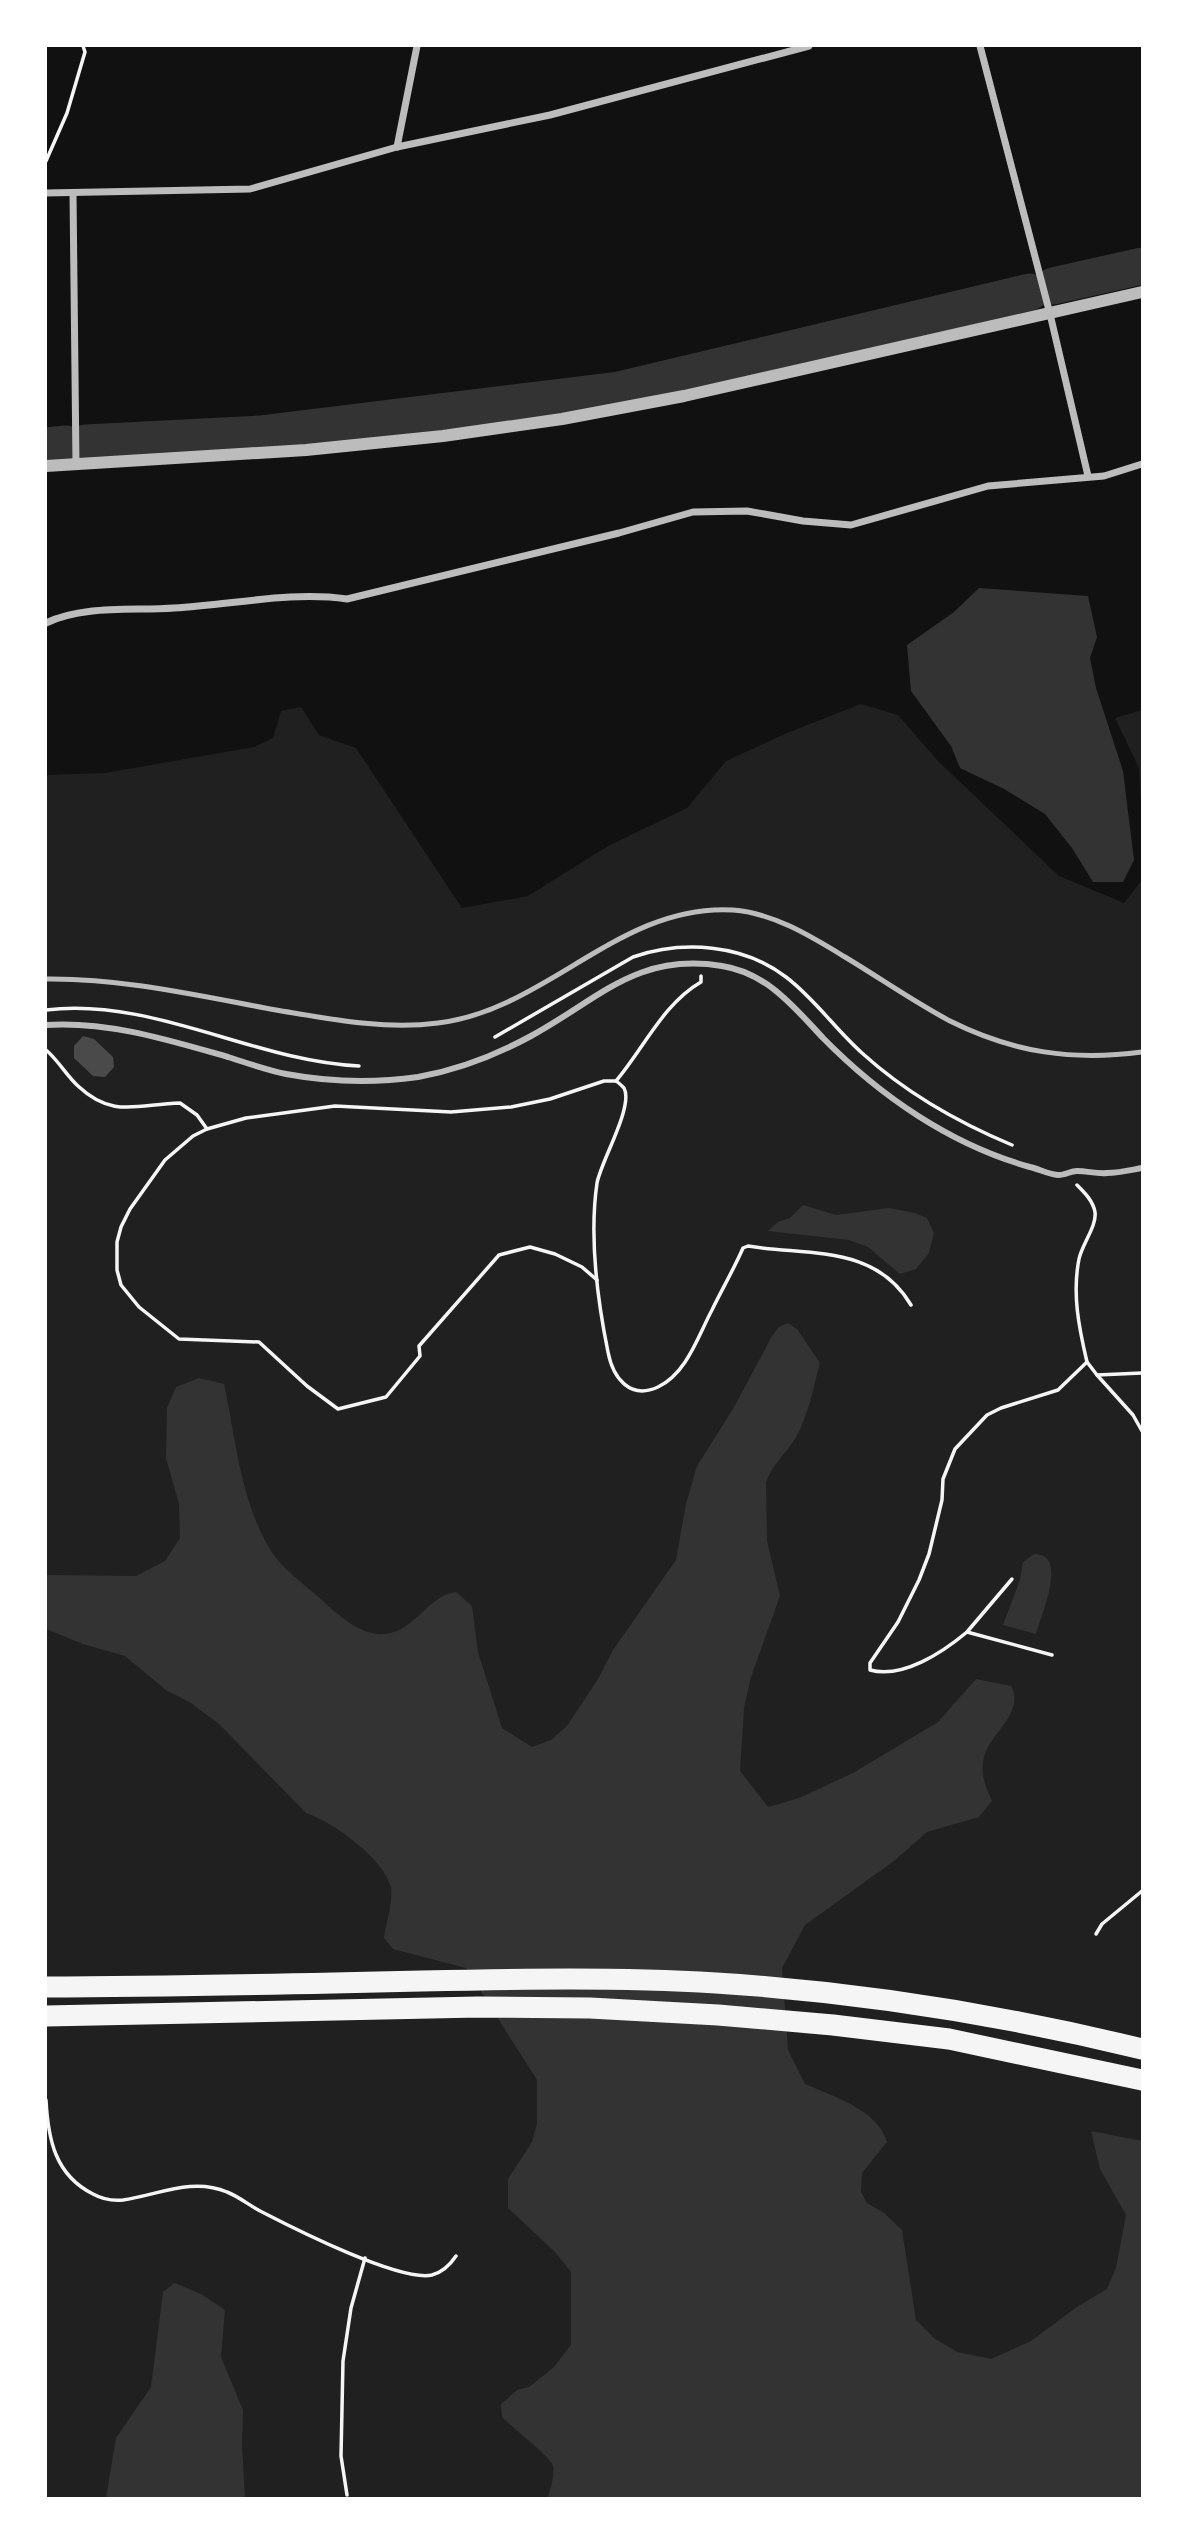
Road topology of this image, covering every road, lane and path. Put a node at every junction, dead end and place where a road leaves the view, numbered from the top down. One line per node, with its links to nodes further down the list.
1 (83, 46): 6 (path)
2 (417, 46): 5 (street)
3 (809, 46): 5 (street)
4 (980, 46): 10 (street)
5 (397, 147): 7 (street)
6 (46, 161)
7 (73, 193): 8 (street); 12 (street)
8 (46, 194)
9 (1143, 292): 10 (street)
10 (1050, 314): 12 (street); 14 (street)
11 (1143, 464): 14 (street)
12 (76, 465): 13 (street)
13 (46, 466)
14 (1088, 476): 15 (street)
15 (46, 623)
16 (701, 964): 19 (street); 24 (path); 28 (street)
17 (46, 979): 22 (lane)
18 (46, 1010): 23 (path)
19 (46, 1025)
20 (491, 1039): 26 (path)
21 (46, 1050): 25 (path)
22 (1143, 1052)
23 (366, 1066)
24 (616, 1081): 25 (path); 29 (path)
25 (207, 1129): 29 (path)
26 (1019, 1148)
27 (1143, 1168): 28 (street)
28 (1067, 1173): 31 (path)
29 (597, 1280): 30 (path)
30 (911, 1305)
31 (1087, 1362): 33 (path); 36 (path)
32 (1143, 1373): 33 (path)
33 (1097, 1375): 34 (path)
34 (1143, 1431)
35 (1012, 1579): 36 (path)
36 (967, 1632): 37 (path)
37 (1052, 1655)
38 (1143, 1891): 39 (path)
39 (1097, 1934)
40 (46, 1987): 42 (highway)
41 (46, 2016): 43 (highway)
42 (1143, 2049)
43 (1143, 2080)
44 (46, 2100): 45 (path)
45 (46, 2108): 47 (path)
46 (456, 2256): 47 (path)
47 (365, 2258): 48 (path)
48 (347, 2495)

